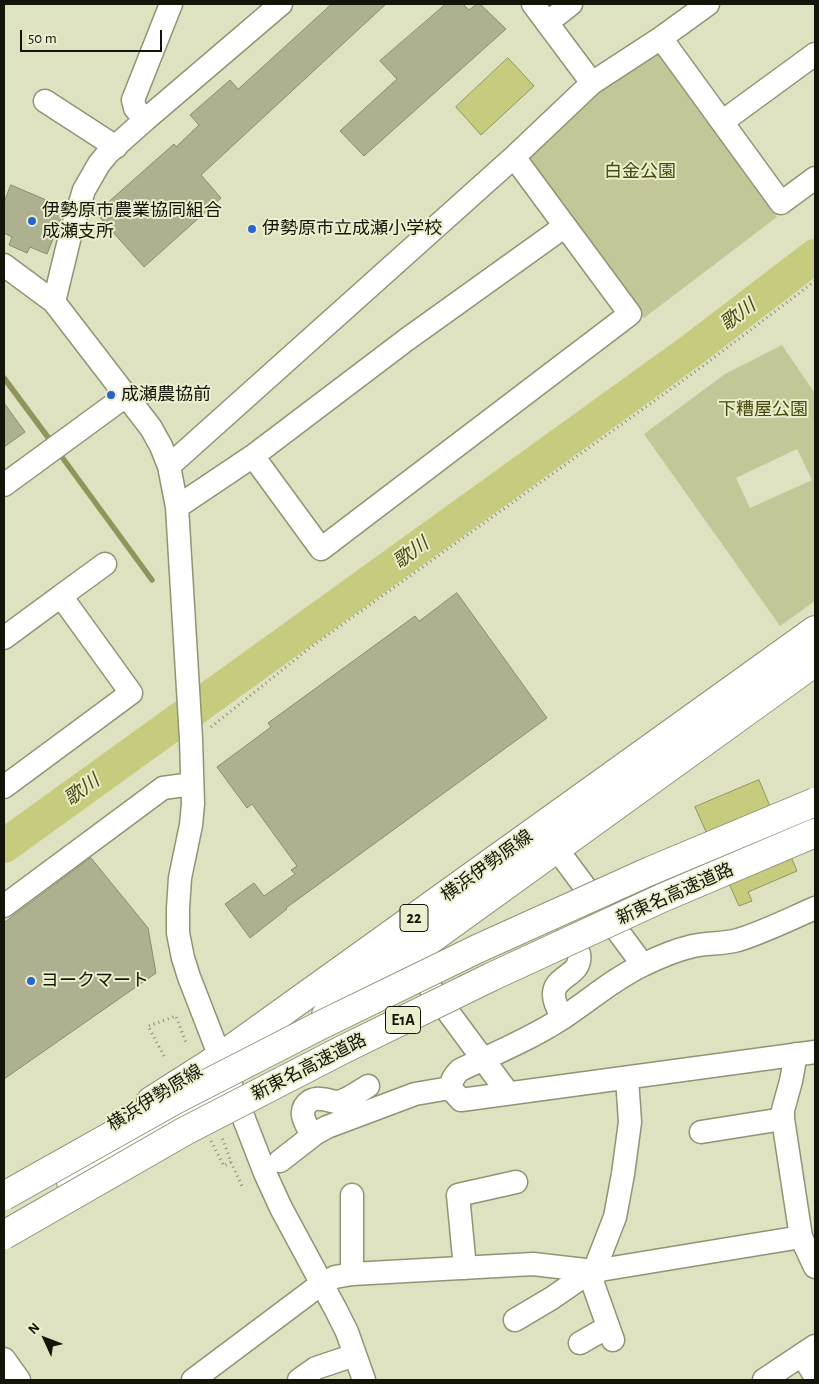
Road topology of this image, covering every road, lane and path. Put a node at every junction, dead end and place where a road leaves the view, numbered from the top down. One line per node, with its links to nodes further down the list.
1 (171, 4): 11 (street)
2 (281, 4): 11 (street)
3 (533, 4): 6 (street)
4 (571, 4): 6 (street)
5 (708, 4): 7 (street)
6 (547, 23): 9 (street)
7 (660, 38): 9 (street); 12 (street)
8 (815, 54): 12 (street)
9 (592, 83): 14 (street)
10 (53, 101): 13 (street)
11 (145, 120): 13 (street)
12 (722, 122): 15 (street)
13 (116, 147): 19 (street)
14 (514, 157): 16 (street); 22 (street)
15 (815, 178)
16 (565, 226): 21 (street); 21 (street)
17 (4, 265): 19 (street)
18 (815, 282): 30 (path)
19 (54, 302): 20 (street)
20 (127, 395): 22 (street); 23 (street)
21 (253, 456): 24 (street)
22 (170, 466): 24 (street)
23 (4, 485)
24 (177, 507): 30 (street)
25 (105, 564): 26 (street)
26 (61, 596): 28 (street); 32 (street)
27 (815, 630): 45 (main road, 横浜伊勢原線 / 22)
28 (4, 638)
29 (815, 662): 35 (main road, 横浜伊勢原線 / 22)
30 (191, 741): 31 (street)
31 (192, 784): 36 (street); 45 (street)
32 (4, 787)
33 (815, 802): 61 (main road, 新東名高速道路 / E1A, bridge)
34 (815, 833): 64 (main road, 新東名高速道路 / E1A, bridge)
35 (556, 848): 39 (main road, 横浜伊勢原線 / 22); 40 (street)
36 (4, 906)
37 (815, 908): 40 (street)
38 (579, 954): 41 (street)
39 (407, 956): 46 (street); 48 (main road, 横浜伊勢原線 / 22)
40 (644, 965): 41 (street)
41 (562, 1018): 46 (street)
42 (186, 1044): 44 (path)
43 (806, 1053): 47 (street); 52 (street)
44 (164, 1056)
45 (220, 1057): 48 (street); 61 (main road, 横浜伊勢原線 / 22)
46 (483, 1060): 50 (street); 51 (street)
47 (627, 1078): 51 (street); 68 (street)
48 (230, 1084): 63 (main road, 横浜伊勢原線 / 22); 70 (street)
49 (368, 1086): 54 (street)
50 (451, 1089): 51 (street); 54 (street)
51 (508, 1093)
52 (783, 1119): 53 (street); 65 (street)
53 (701, 1132)
54 (312, 1135): 57 (street)
55 (222, 1136): 58 (path)
56 (210, 1140): 58 (path)
57 (280, 1161)
58 (232, 1162): 60 (path)
59 (516, 1182): 67 (street)
60 (242, 1186)
61 (4, 1194)
62 (352, 1195): 69 (street)
63 (4, 1224)
64 (4, 1235)
65 (801, 1237): 66 (street); 68 (street)
66 (815, 1267)
67 (465, 1268): 68 (street); 69 (street)
68 (592, 1271): 71 (street); 72 (street)
69 (352, 1274): 70 (street)
70 (321, 1284): 74 (street); 78 (street)
71 (515, 1320)
72 (580, 1343)
73 (808, 1350): 76 (street); 81 (street)
74 (355, 1355): 79 (street); 80 (street)
75 (4, 1359): 77 (street)
76 (815, 1376)
77 (19, 1380)
78 (193, 1380)
79 (299, 1380)
80 (364, 1380)
81 (764, 1380)

